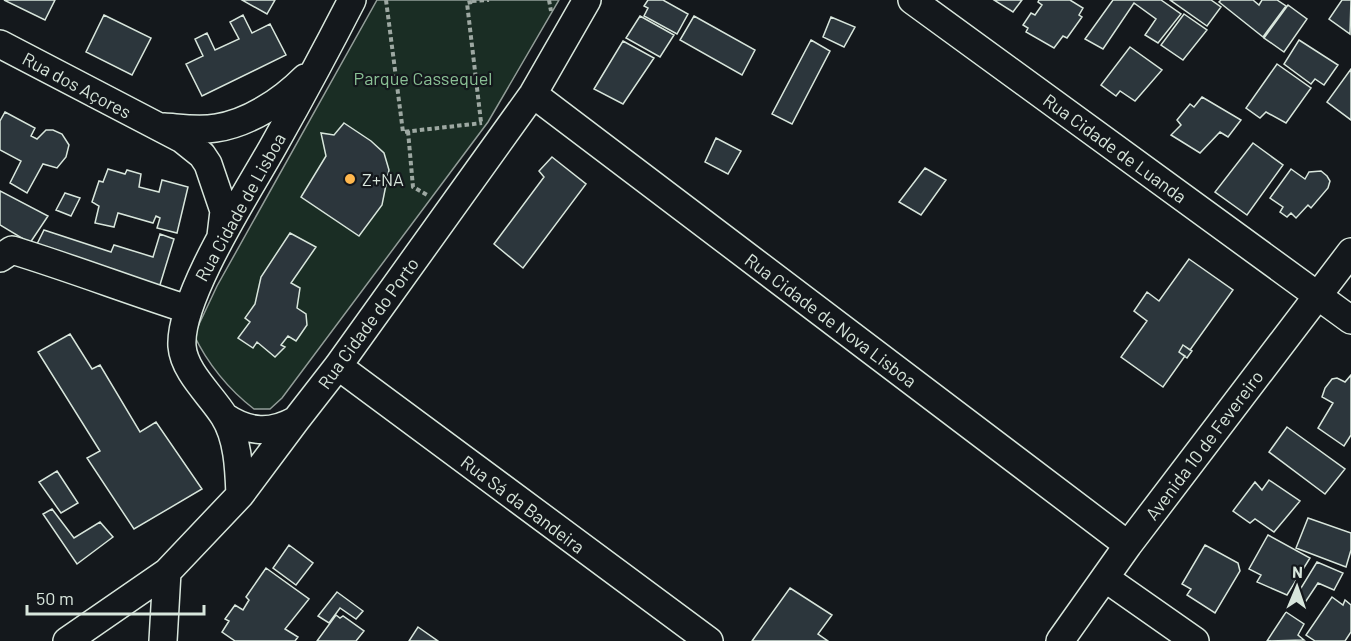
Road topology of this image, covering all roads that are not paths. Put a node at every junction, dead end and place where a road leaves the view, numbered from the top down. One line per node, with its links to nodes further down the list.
1 (352, 0): 5 (street, Rua Cidade de Lisboa)
2 (587, 0): 6 (street, Rua Cidade do Porto)
3 (912, 0): 11 (street, Rua Cidade de Luanda)
4 (0, 44): 7 (street, Rua dos Açores)
5 (319, 64): 7 (street, Rua dos Açores); 8 (street, Rua Cidade de Lisboa)
6 (533, 94): 14 (street, Rua Cidade do Porto); 18 (street, Rua Cidade de Nova Lisboa)
7 (154, 126): 8 (street, Rua dos Açores)
8 (221, 240): 12 (street, Rua Cidade de Lisboa)
9 (1351, 252): 11 (street, Avenida 10 de Fevereiro)
10 (0, 258): 12 (street)
11 (1317, 295): 13 (street, Rua Cidade de Luanda); 18 (street, Avenida 10 de Fevereiro)
12 (187, 309): 15 (street, Rua Cidade de Lisboa)
13 (1351, 320)
14 (338, 366): 16 (street, Rua Cidade do Porto); 23 (street, Rua Sá da Bandeira)
15 (225, 417): 16 (street); 17 (street, Rua Cidade de Lisboa)
16 (296, 420): 17 (street, Rua Cidade do Porto)
17 (240, 495): 19 (street, Rua Cidade do Porto)
18 (1128, 545): 20 (street, Avenida 10 de Fevereiro)
19 (167, 572): 21 (street, Rua Cidade do Porto); 22 (street)
20 (1105, 578): 24 (street, Avenida 10 de Fevereiro); 25 (street)
21 (67, 641)
22 (163, 641)
23 (709, 641)
24 (1060, 641)
25 (1195, 641)

